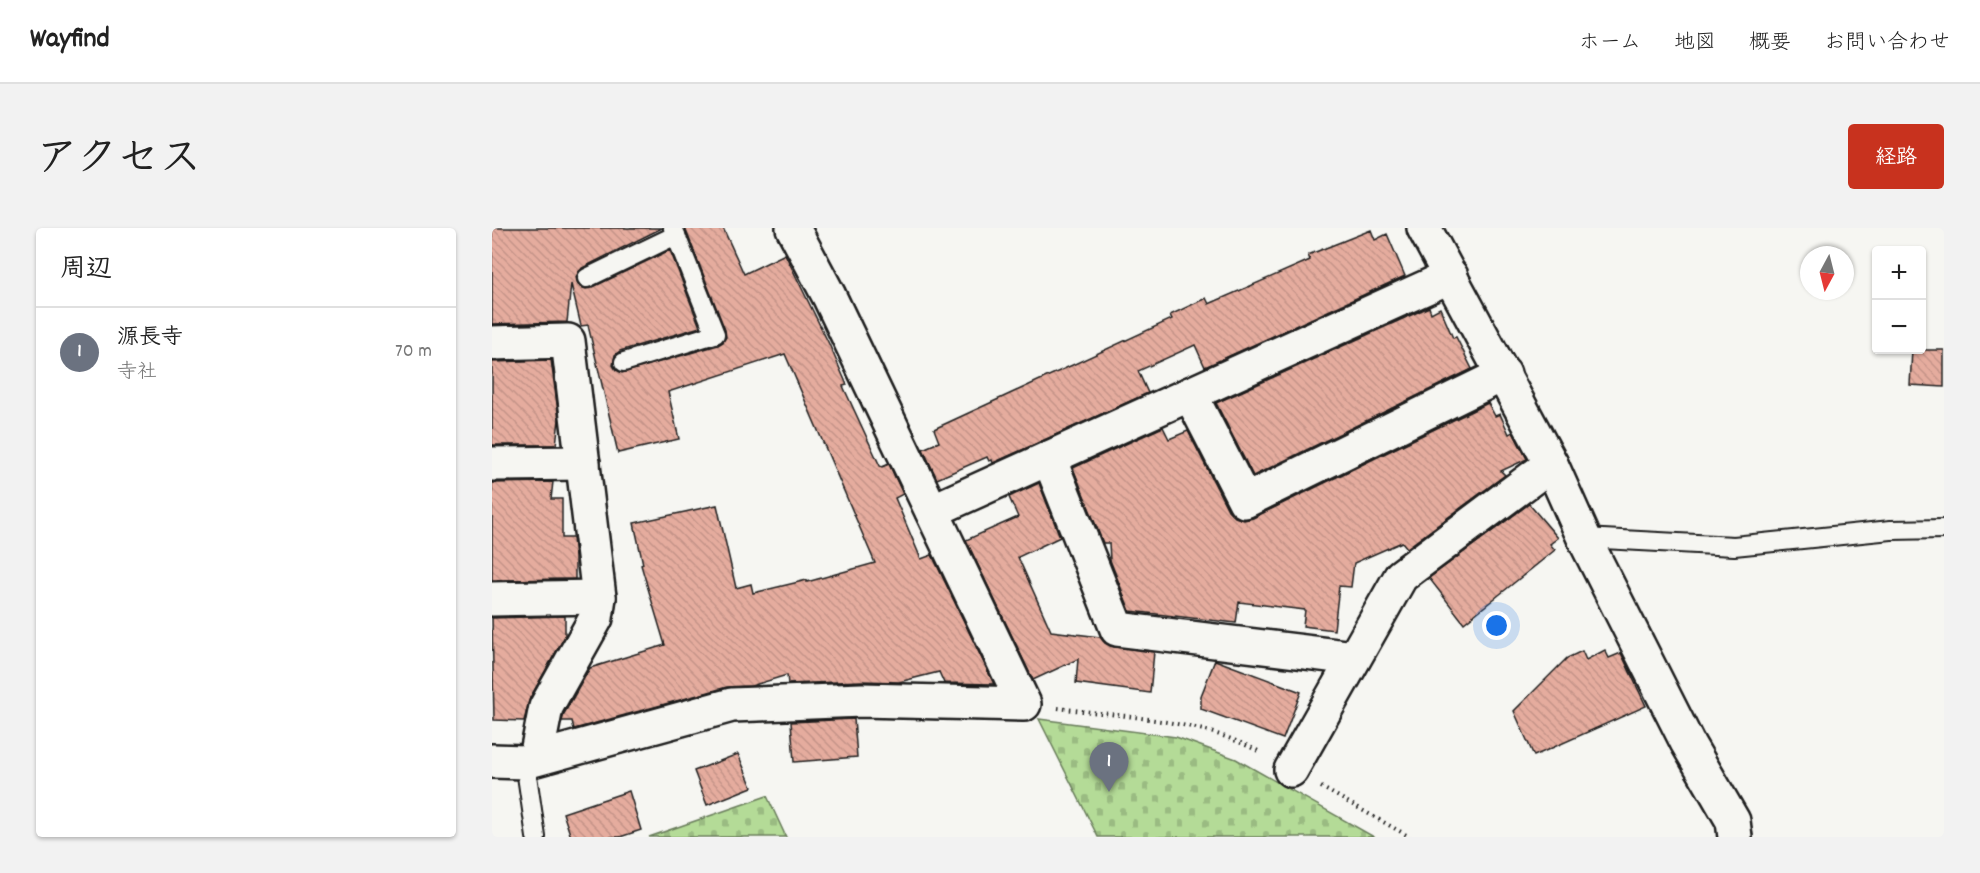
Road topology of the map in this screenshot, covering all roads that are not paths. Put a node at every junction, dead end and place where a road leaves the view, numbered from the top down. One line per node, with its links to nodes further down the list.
1 (793, 228): 14 (street)
2 (1424, 228): 4 (street)
3 (674, 231): 5 (lane); 7 (lane)
4 (1451, 276): 8 (street); 9 (street)
5 (587, 278)
6 (492, 343): 11 (street)
7 (624, 362)
8 (1504, 374): 9 (street); 13 (street)
9 (1190, 394): 10 (street)
10 (1049, 458): 14 (street); 19 (street)
11 (584, 463): 12 (street); 17 (street)
12 (492, 464)
13 (1551, 464): 16 (street); 19 (street)
14 (932, 511): 20 (street)
15 (1944, 529): 16 (lane)
16 (1584, 538): 24 (street)
17 (599, 597): 18 (street); 20 (street)
18 (492, 599)
19 (1354, 658): 22 (street)
20 (530, 760): 21 (street); 23 (lane)
21 (492, 761)
22 (1291, 770)
23 (536, 837)
24 (1736, 837)

